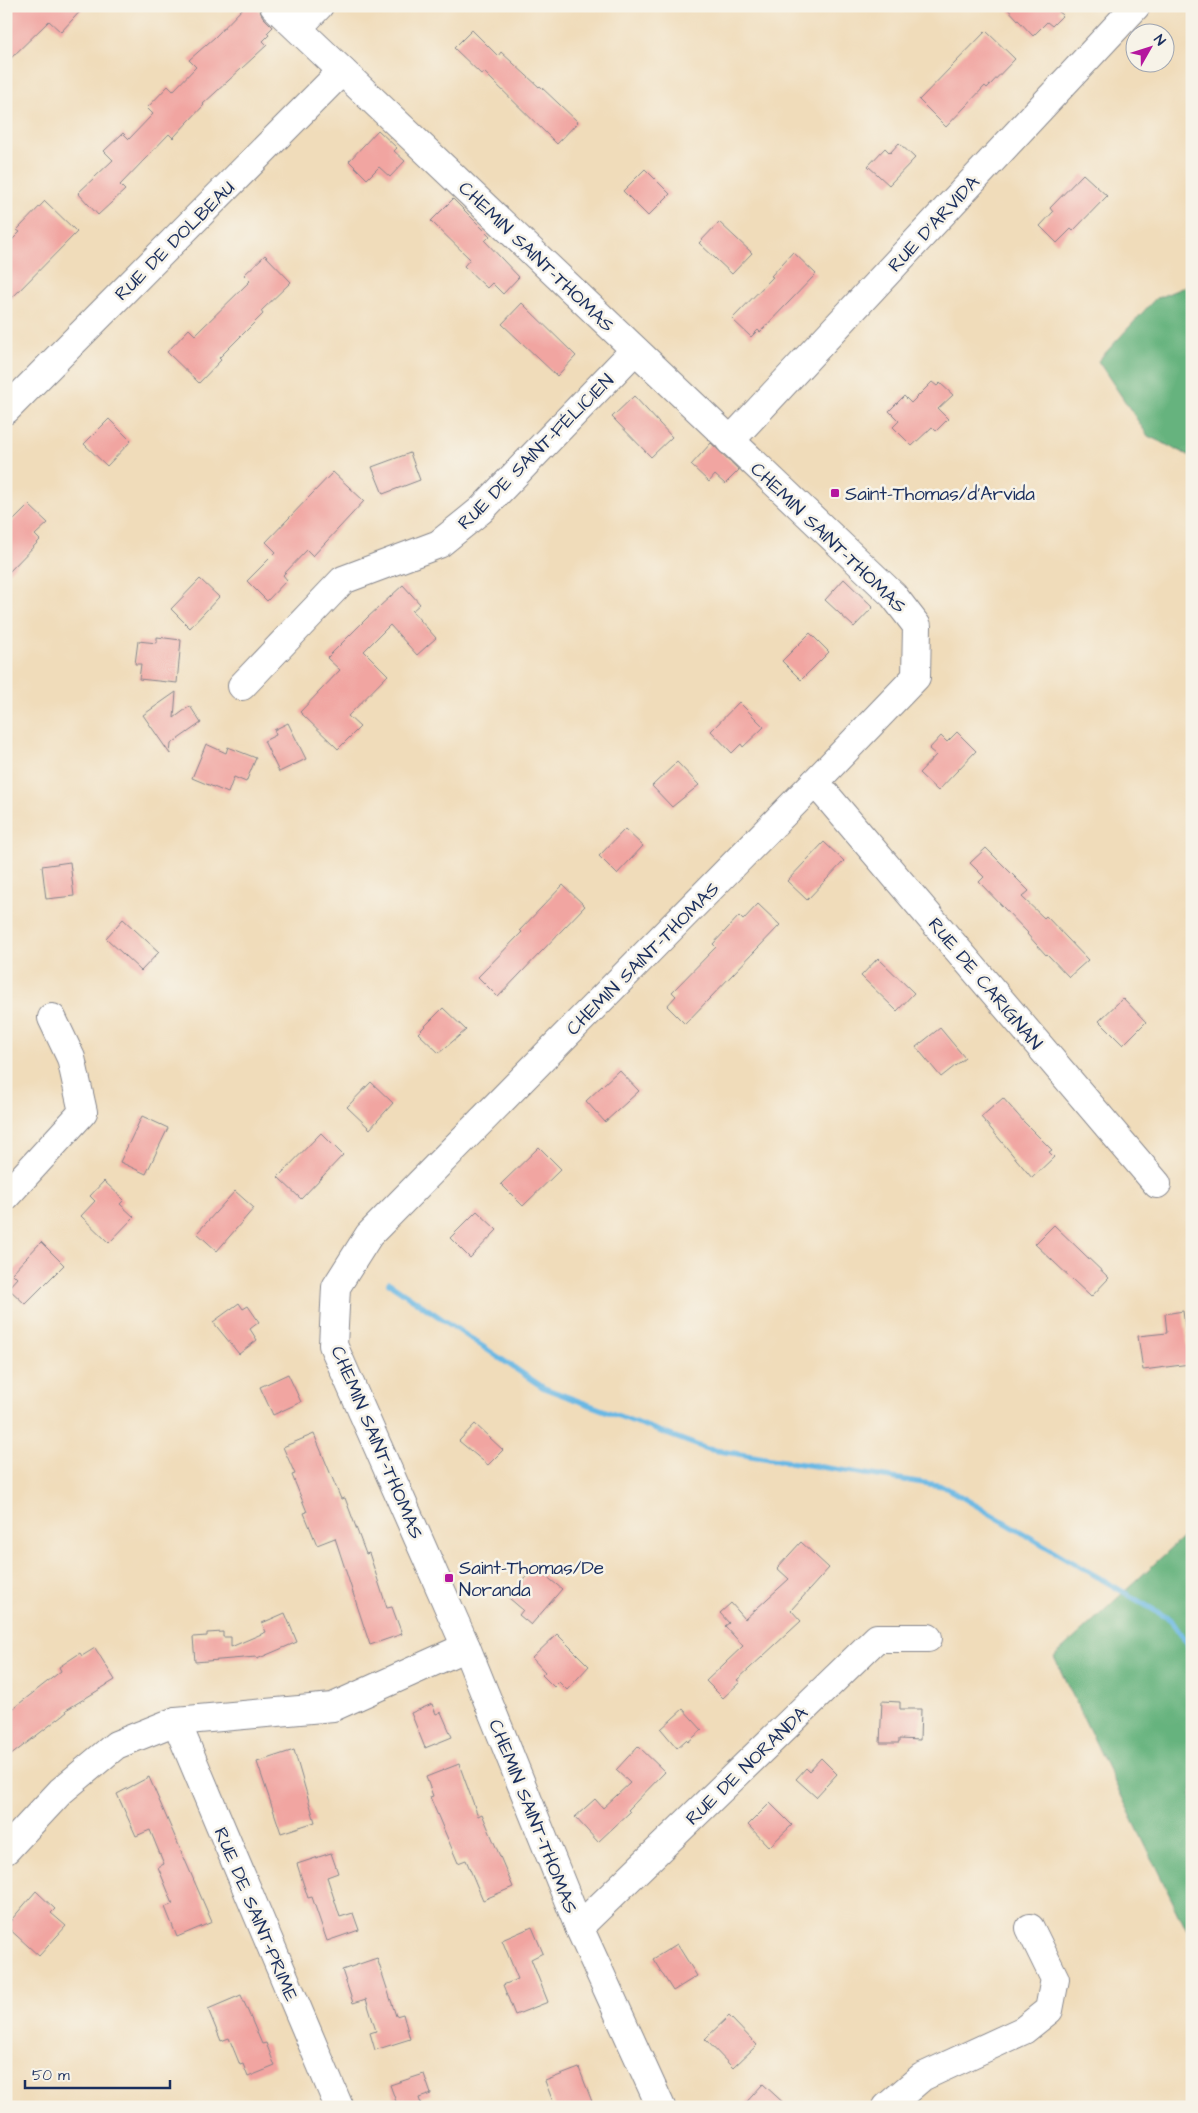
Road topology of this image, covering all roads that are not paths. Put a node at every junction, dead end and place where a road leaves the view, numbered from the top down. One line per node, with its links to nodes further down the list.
1 (274, 6): 4 (street, CHEMIN SAINT-THOMAS)
2 (319, 6): 4 (street)
3 (1136, 6): 8 (street, RUE D'ARVIDA)
4 (298, 28): 5 (street, CHEMIN SAINT-THOMAS)
5 (342, 70): 6 (street, CHEMIN SAINT-THOMAS); 7 (street, RUE DE DOLBEAU)
6 (635, 350): 8 (street, CHEMIN SAINT-THOMAS); 9 (street, RUE DE SAINT-FÉLICIEN)
7 (6, 410)
8 (730, 441): 10 (street, CHEMIN SAINT-THOMAS)
9 (242, 686)
10 (815, 782): 12 (street, RUE DE CARIGNAN); 15 (street, CHEMIN SAINT-THOMAS)
11 (52, 1018): 13 (street)
12 (1157, 1184)
13 (6, 1196)
14 (928, 1638): 18 (street, RUE DE NORANDA)
15 (466, 1646): 16 (street); 18 (street, CHEMIN SAINT-THOMAS)
16 (176, 1721): 17 (street); 20 (street, RUE DE SAINT-PRIME)
17 (6, 1850)
18 (579, 1927): 21 (street, CHEMIN SAINT-THOMAS)
19 (1030, 1928): 22 (street)
20 (339, 2107)
21 (661, 2107)
22 (887, 2107)

